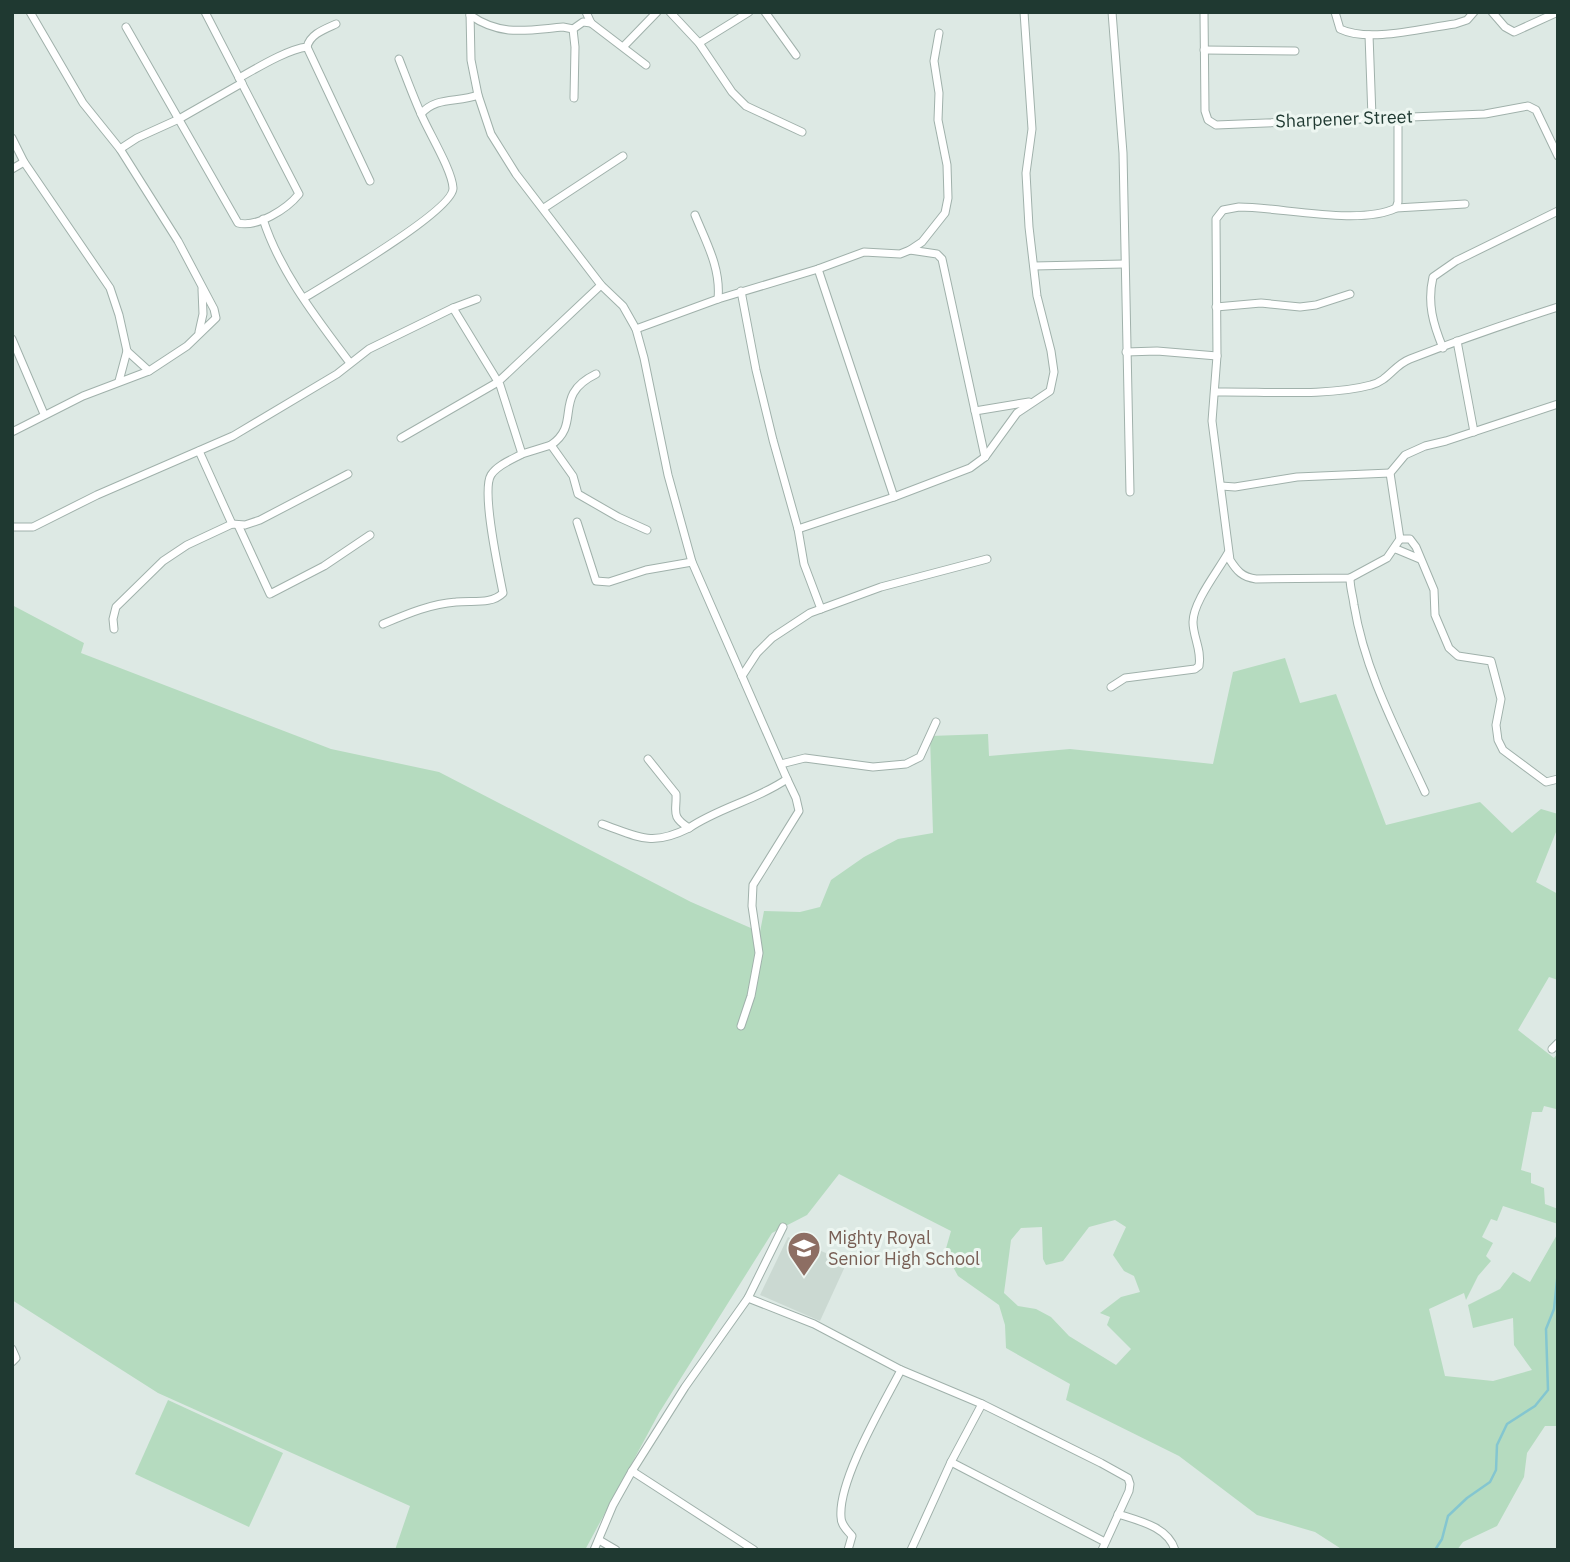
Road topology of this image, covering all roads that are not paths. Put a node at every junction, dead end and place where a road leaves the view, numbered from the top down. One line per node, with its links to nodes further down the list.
1 (30, 12): 39 (street)
2 (205, 12): 30 (street)
3 (586, 12): 16 (street)
4 (657, 12): 23 (street)
5 (670, 12): 22 (street)
6 (749, 12): 22 (street)
7 (765, 12): 27 (street)
8 (1024, 12): 53 (street)
9 (1112, 12): 52 (street)
10 (1204, 12): 25 (street, Sharpener Street)
11 (1335, 12): 21 (street)
12 (1474, 12): 21 (street)
13 (1492, 12): 14 (street)
14 (1558, 12)
15 (470, 14): 19 (street); 31 (street)
16 (591, 23): 19 (street); 23 (street)
17 (336, 24): 24 (street)
18 (126, 27): 36 (street)
19 (573, 29): 32 (street)
20 (939, 33): 51 (street)
21 (1369, 35): 34 (street)
22 (699, 43): 37 (street)
23 (624, 46): 29 (street)
24 (307, 47): 30 (street); 44 (street)
25 (1205, 50): 26 (street); 34 (street, Sharpener Street)
26 (1295, 51)
27 (796, 55)
28 (399, 59): 33 (street)
29 (646, 65)
30 (240, 80): 36 (street); 50 (street)
31 (478, 95): 33 (street); 46 (street)
32 (574, 98)
33 (421, 114): 61 (street)
34 (1372, 117): 35 (street, Sharpener Street)
35 (1398, 117): 41 (street, Sharpener Street); 47 (street)
36 (179, 119): 39 (street); 50 (street)
37 (802, 132)
38 (12, 138): 42 (street)
39 (120, 149): 56 (street)
40 (623, 156): 46 (street)
41 (1558, 156)
42 (24, 162): 43 (street); 72 (street)
43 (12, 169)
44 (370, 181)
45 (1465, 204): 47 (street)
46 (544, 208): 57 (street)
47 (1396, 208): 64 (street)
48 (1558, 211): 71 (street)
49 (695, 215): 55 (street)
50 (262, 219): 61 (street)
51 (910, 250): 54 (street); 83 (street)
52 (1124, 264): 53 (street); 73 (street)
53 (1034, 266): 81 (street)
54 (818, 269): 58 (street); 96 (street)
55 (720, 282): 59 (street); 63 (street)
56 (202, 285): 69 (street); 69 (street)
57 (601, 285): 67 (street); 79 (street)
58 (741, 291): 59 (street); 100 (street)
59 (732, 294): 63 (street)
60 (1350, 294): 64 (street)
61 (304, 298): 75 (street)
62 (477, 299): 66 (street)
63 (718, 299): 67 (street)
64 (1216, 307): 74 (street)
65 (1558, 307): 70 (street)
66 (453, 308): 75 (street); 79 (street)
67 (636, 330): 108 (street)
68 (12, 339): 84 (street)
69 (195, 339): 76 (street)
70 (1457, 341): 71 (street); 86 (street)
71 (1443, 348): 80 (street)
72 (127, 351): 76 (street); 78 (street)
73 (1126, 352): 74 (street); 95 (street)
74 (1217, 356): 80 (street)
75 (350, 363): 89 (street)
76 (149, 372): 78 (street)
77 (596, 374): 88 (street)
78 (119, 382): 84 (street)
79 (498, 382): 87 (street); 90 (street)
80 (1214, 391): 94 (street)
81 (1031, 402): 83 (street); 91 (street)
82 (1558, 404): 86 (street)
83 (975, 411): 91 (street)
84 (44, 414): 85 (street)
85 (12, 432)
86 (1474, 432): 92 (street)
87 (401, 438)
88 (551, 445): 90 (street); 101 (street)
89 (199, 451): 98 (street); 99 (street)
90 (522, 454): 111 (street)
91 (985, 457): 96 (street)
92 (1390, 473): 94 (street); 103 (street)
93 (348, 474): 98 (street)
94 (1221, 486): 105 (street)
95 (1129, 492)
96 (894, 497): 100 (street)
97 (577, 522): 108 (street)
98 (235, 525): 102 (street); 112 (street)
99 (12, 527)
100 (797, 528): 110 (street)
101 (647, 530)
102 (370, 535)
103 (1401, 539): 104 (street); 107 (street)
104 (1396, 549): 107 (street); 109 (street)
105 (1228, 552): 109 (street); 114 (street)
106 (987, 559): 110 (street)
107 (1421, 559): 119 (street)
108 (692, 562): 113 (street)
109 (1350, 578): 120 (street)
110 (821, 610): 113 (street)
111 (383, 624)
112 (114, 629)
113 (742, 676): 117 (street)
114 (1111, 687)
115 (936, 722): 117 (street)
116 (648, 759): 122 (street)
117 (781, 764): 118 (street)
118 (787, 779): 122 (street); 123 (street)
119 (1558, 779)
120 (1425, 792)
121 (602, 824): 122 (street)
122 (689, 828)
123 (741, 1026)
124 (783, 1227): 125 (street)
125 (748, 1298): 128 (street); 131 (street)
126 (12, 1349): 127 (street)
127 (12, 1362)
128 (901, 1370): 129 (street); 138 (street)
129 (982, 1404): 130 (street); 132 (street)
130 (951, 1462): 134 (street); 139 (street)
131 (632, 1471): 133 (street); 137 (street)
132 (1118, 1514): 134 (street); 140 (street)
133 (599, 1539): 135 (street); 136 (street)
134 (1103, 1546)
135 (593, 1550)
136 (616, 1550)
137 (754, 1550)
138 (848, 1550)
139 (911, 1550)
140 (1175, 1550)

